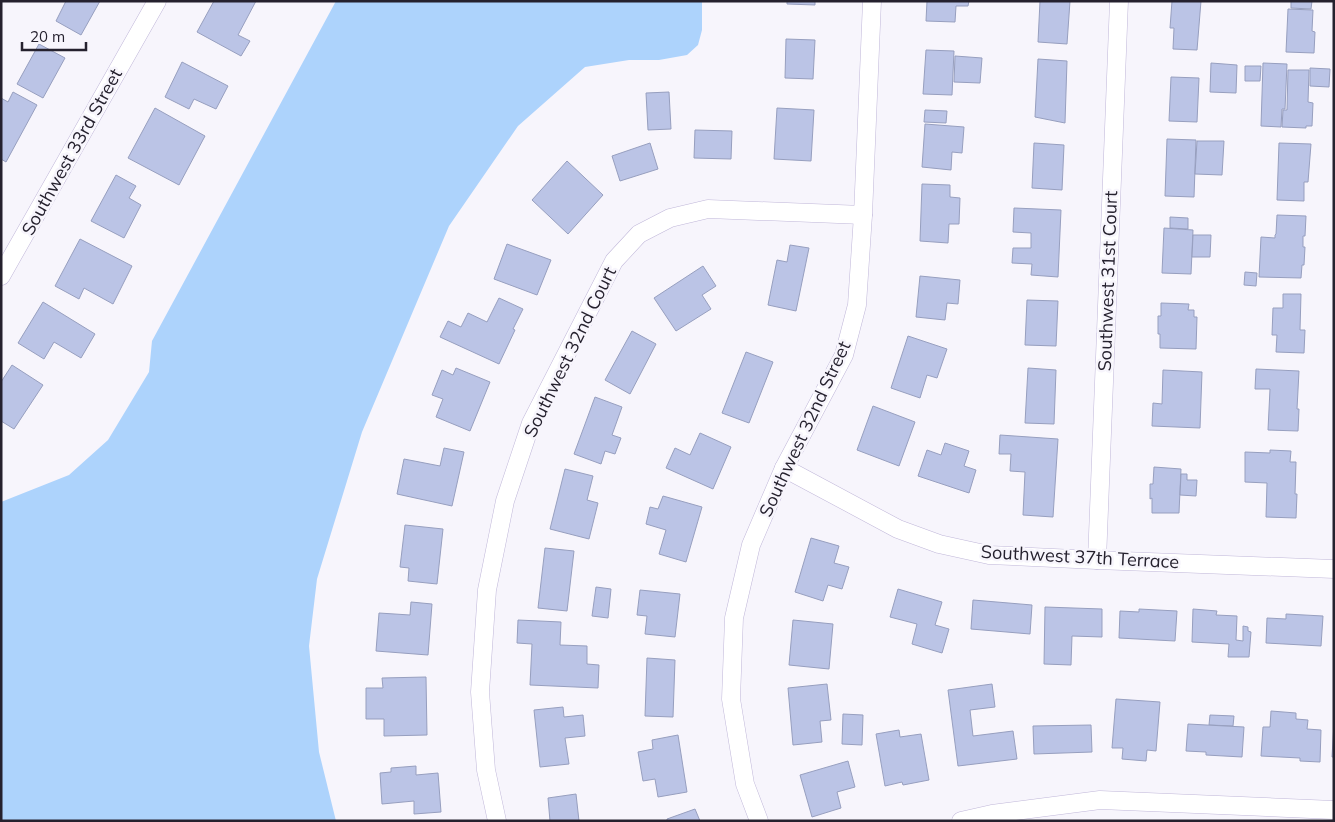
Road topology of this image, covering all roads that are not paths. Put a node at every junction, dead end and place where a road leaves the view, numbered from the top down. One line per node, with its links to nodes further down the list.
1 (156, 1): 5 (street, Southwest 33rd Street)
2 (872, 1): 4 (street, Southwest 32nd Street)
3 (1119, 1): 7 (street, Southwest 31st Court)
4 (863, 215): 6 (street, Southwest 32nd Street); 10 (street, Southwest 32nd Court)
5 (1, 276)
6 (784, 468): 7 (street, Southwest 37th Terrace); 11 (street, Southwest 32nd Street)
7 (1097, 560): 8 (street, Southwest 37th Terrace)
8 (1334, 569)
9 (1334, 810): 12 (street)
10 (497, 821)
11 (759, 821)
12 (961, 821)

